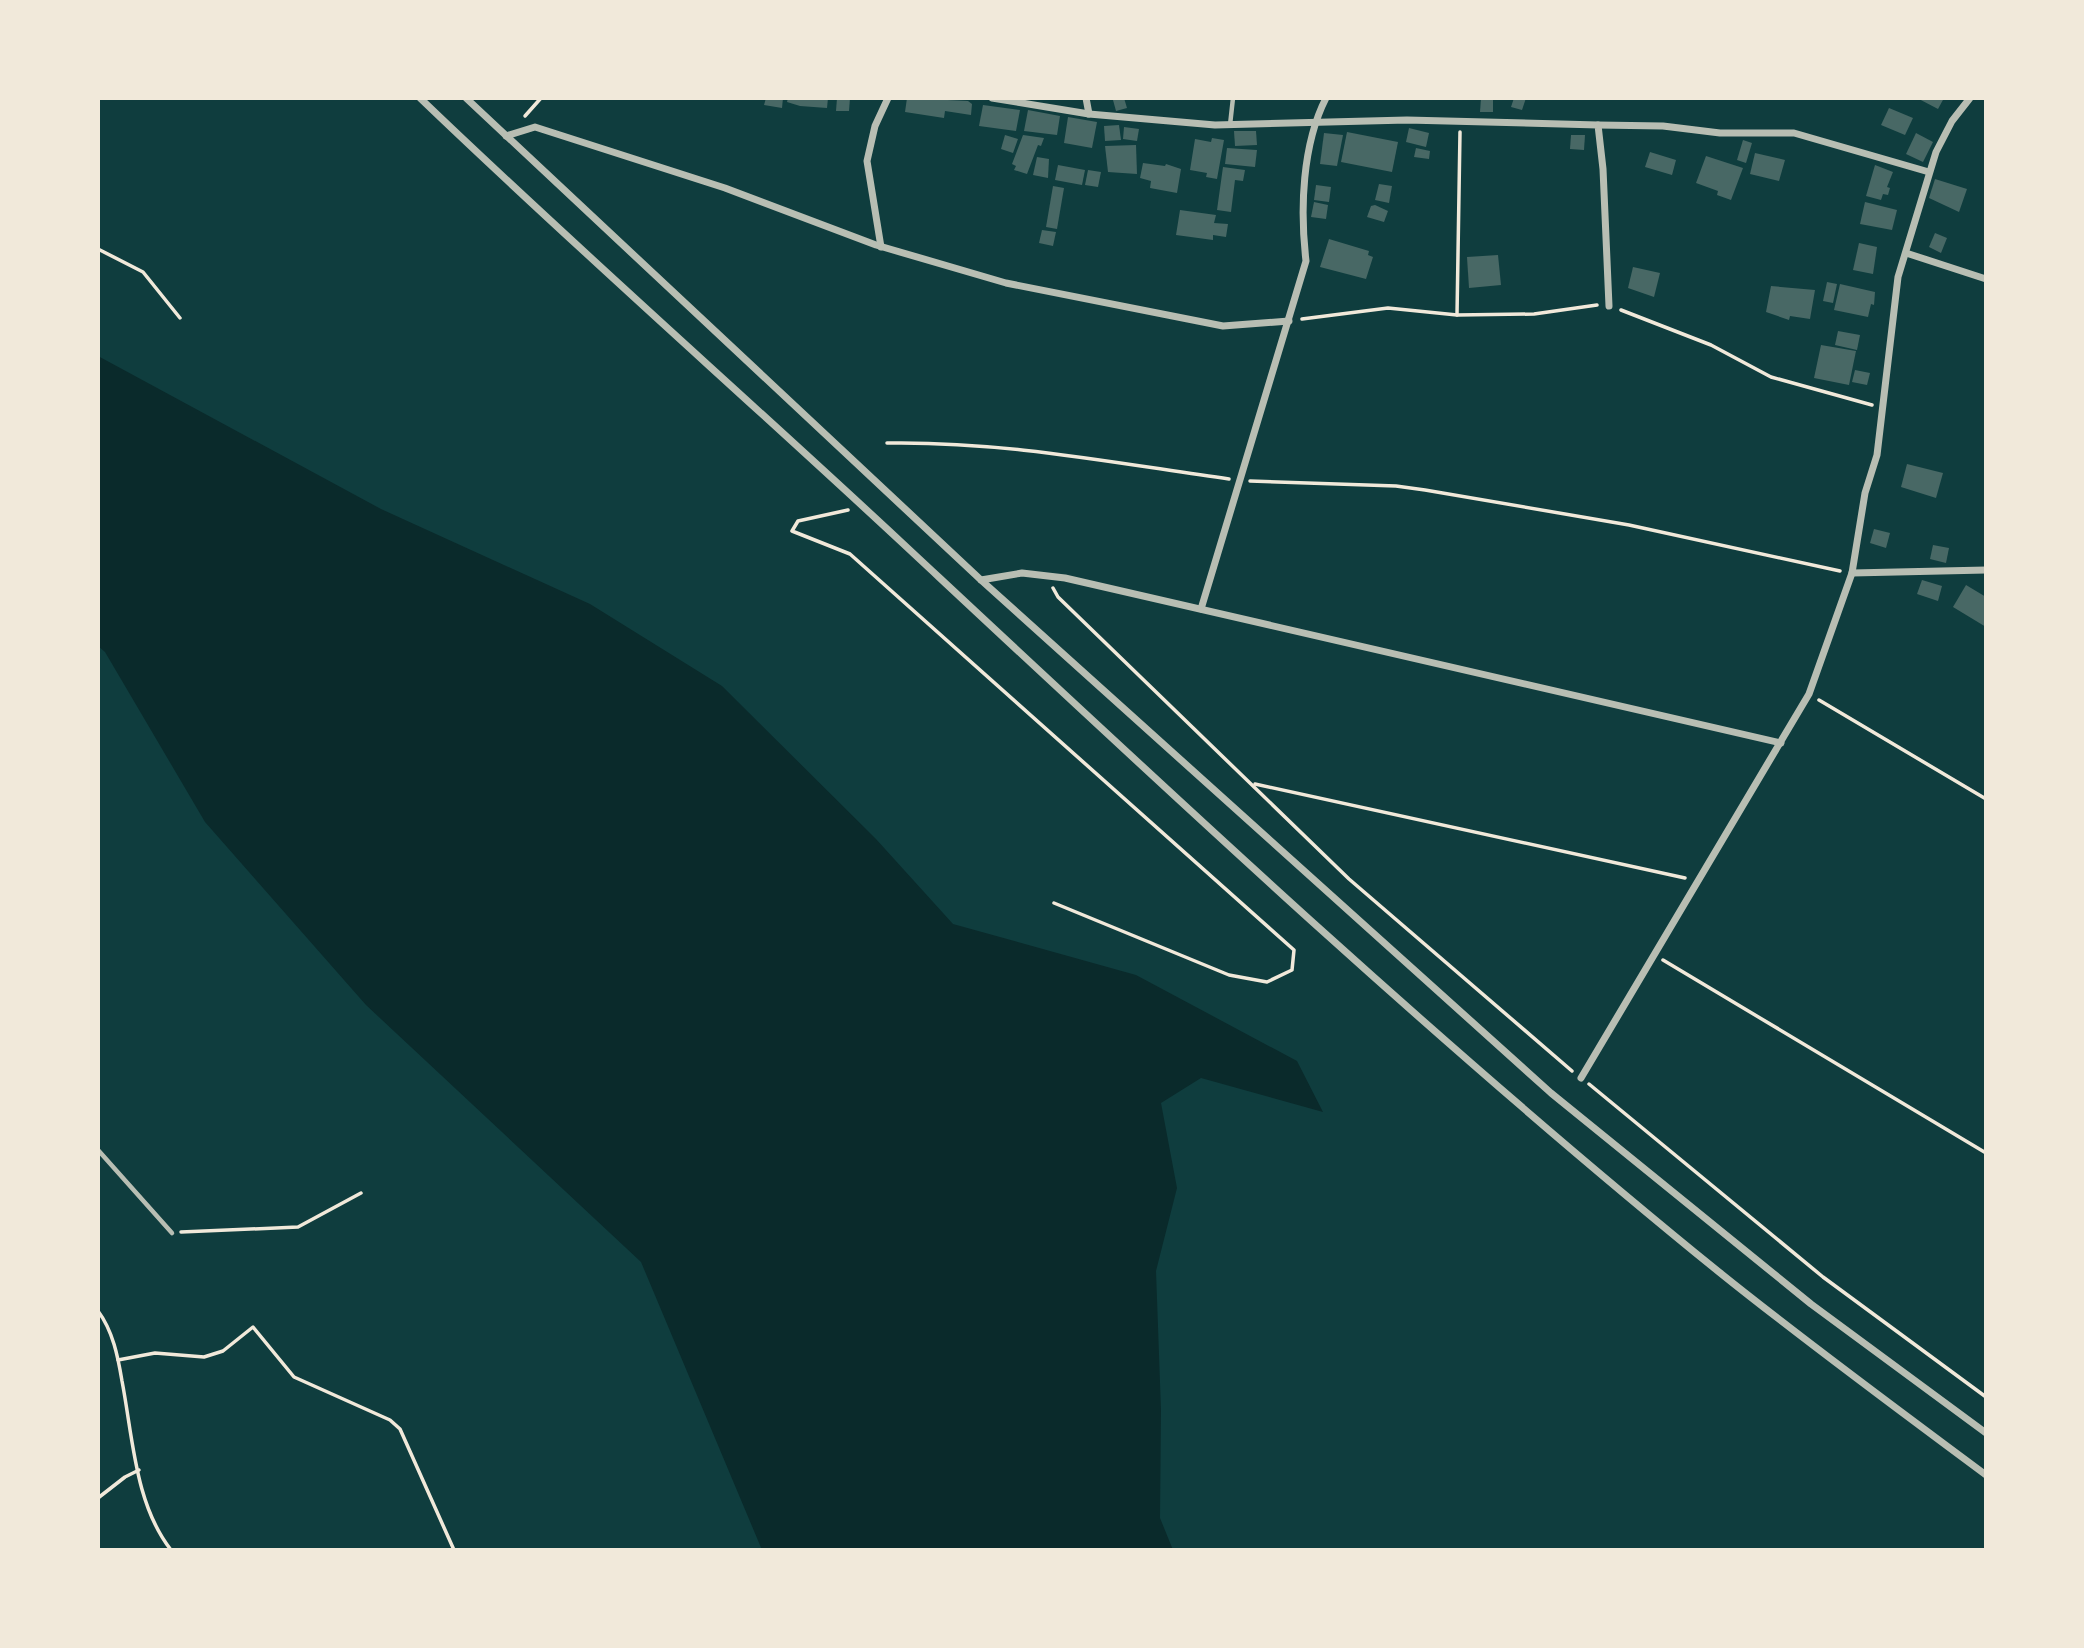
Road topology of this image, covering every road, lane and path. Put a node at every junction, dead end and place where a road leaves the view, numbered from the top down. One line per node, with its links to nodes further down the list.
1 (420, 98): 27 (street)
2 (466, 98): 14 (street)
3 (888, 98): 16 (street)
4 (992, 98): 9 (street)
5 (1086, 98): 9 (street)
6 (1233, 98): 12 (lane)
7 (1326, 98): 10 (street)
8 (1970, 98): 15 (street)
9 (1089, 114): 12 (street)
10 (1314, 122): 11 (street); 12 (street); 23 (street)
11 (1460, 123): 13 (street); 21 (path)
12 (1230, 125)
13 (1598, 125): 15 (street); 20 (street)
14 (506, 136): 16 (street); 31 (street)
15 (1929, 172): 18 (street)
16 (881, 247): 23 (street)
17 (98, 249): 22 (path)
18 (1906, 253): 19 (street); 24 (street)
19 (1986, 279)
20 (1609, 306): 21 (path); 24 (path)
21 (1457, 315): 23 (path)
22 (180, 318)
23 (1289, 321): 26 (street)
24 (1885, 407): 29 (street)
25 (887, 443): 26 (path)
26 (1240, 481): 29 (path); 32 (street)
27 (857, 501): 38 (path); 50 (street)
28 (1986, 570): 29 (street)
29 (1852, 573): 33 (street)
30 (1047, 576): 31 (street); 32 (street); 35 (path)
31 (981, 580): 48 (street)
32 (1201, 609): 34 (street)
33 (1809, 694): 34 (street); 36 (path)
34 (1781, 743): 37 (street)
35 (1252, 784): 37 (path); 40 (path)
36 (1986, 799)
37 (1700, 881): 39 (street)
38 (1054, 903)
39 (1655, 956): 40 (street); 42 (path)
40 (1581, 1078): 47 (path)
41 (98, 1150): 44 (lane)
42 (1986, 1153)
43 (361, 1193): 44 (path)
44 (172, 1233)
45 (98, 1311): 46 (path)
46 (118, 1360): 49 (path); 53 (path)
47 (1986, 1397)
48 (1986, 1433)
49 (139, 1470): 51 (path); 52 (path)
50 (1986, 1475)
51 (98, 1498)
52 (171, 1550)
53 (454, 1550)

